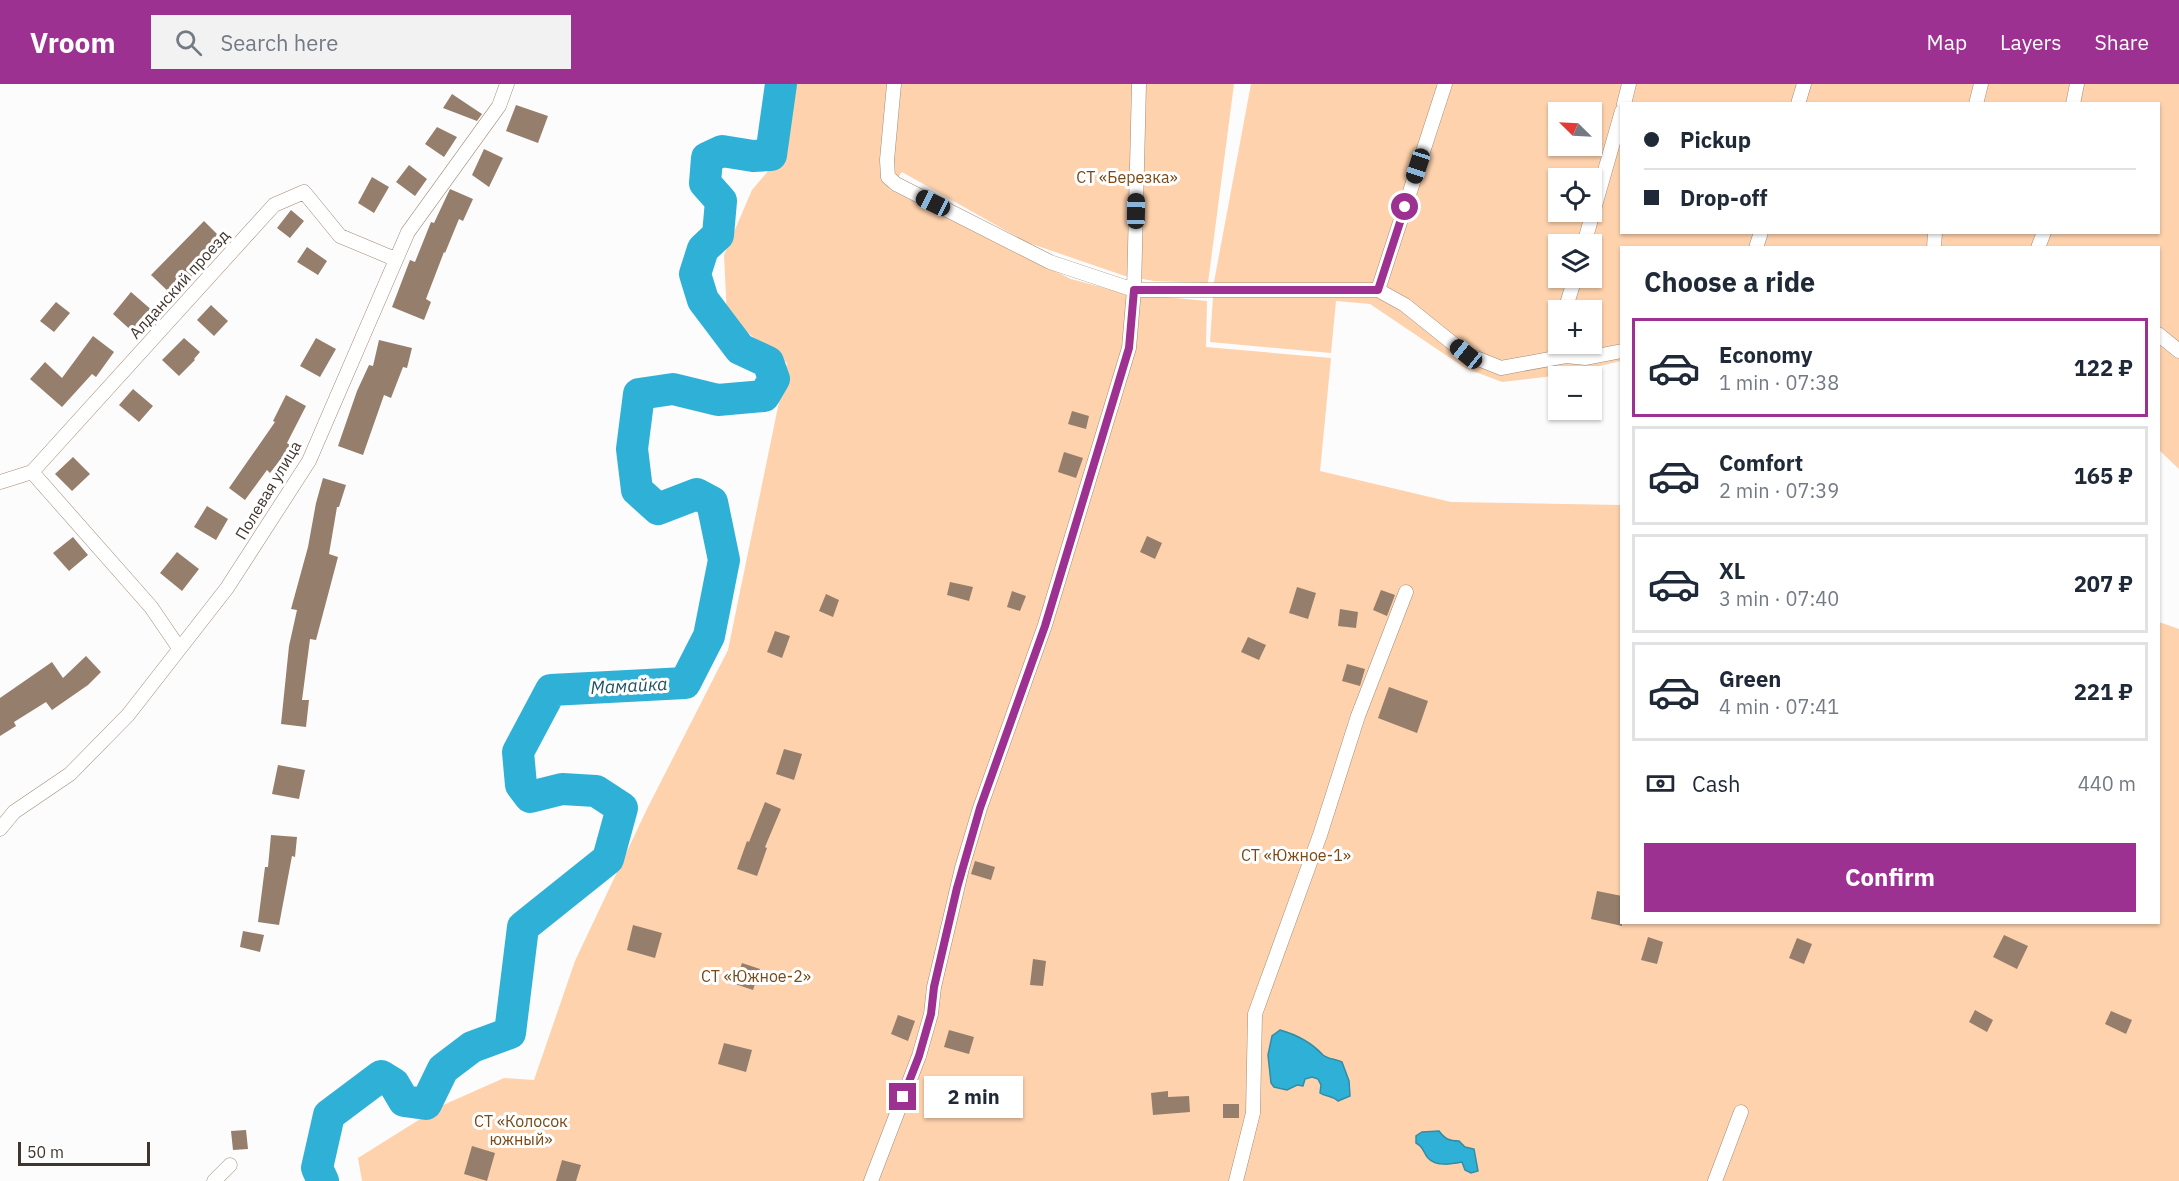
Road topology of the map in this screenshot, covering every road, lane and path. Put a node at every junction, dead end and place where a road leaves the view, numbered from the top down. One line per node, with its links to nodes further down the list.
1 (507, 84): 15 (street, Полевая улица)
2 (894, 84): 16 (street)
3 (1138, 84): 16 (street)
4 (1445, 84): 17 (street)
5 (1629, 84): 9 (street)
6 (1804, 84): 10 (street)
7 (1981, 84): 11 (street)
8 (2077, 84): 12 (street)
9 (1624, 102)
10 (1799, 102)
11 (1976, 102)
12 (2073, 102)
13 (1620, 118): 14 (street)
14 (1587, 234)
15 (395, 259): 23 (street, Алданский проезд); 26 (street, Полевая улица)
16 (1134, 290): 17 (street); 33 (street)
17 (1378, 290): 21 (street)
18 (2160, 336): 20 (street)
19 (1620, 351): 22 (street)
20 (2179, 351)
21 (1550, 354)
22 (1575, 354)
23 (32, 472): 24 (street); 26 (street)
24 (0, 482)
25 (1406, 592): 34 (street)
26 (179, 648): 27 (street, Полевая улица)
27 (14, 812): 28 (street); 29 (street, Полевая улица)
28 (0, 813)
29 (0, 829)
30 (1741, 1112): 35 (street)
31 (230, 1165): 32 (street)
32 (214, 1181)
33 (871, 1181)
34 (1236, 1181)
35 (1715, 1181)

